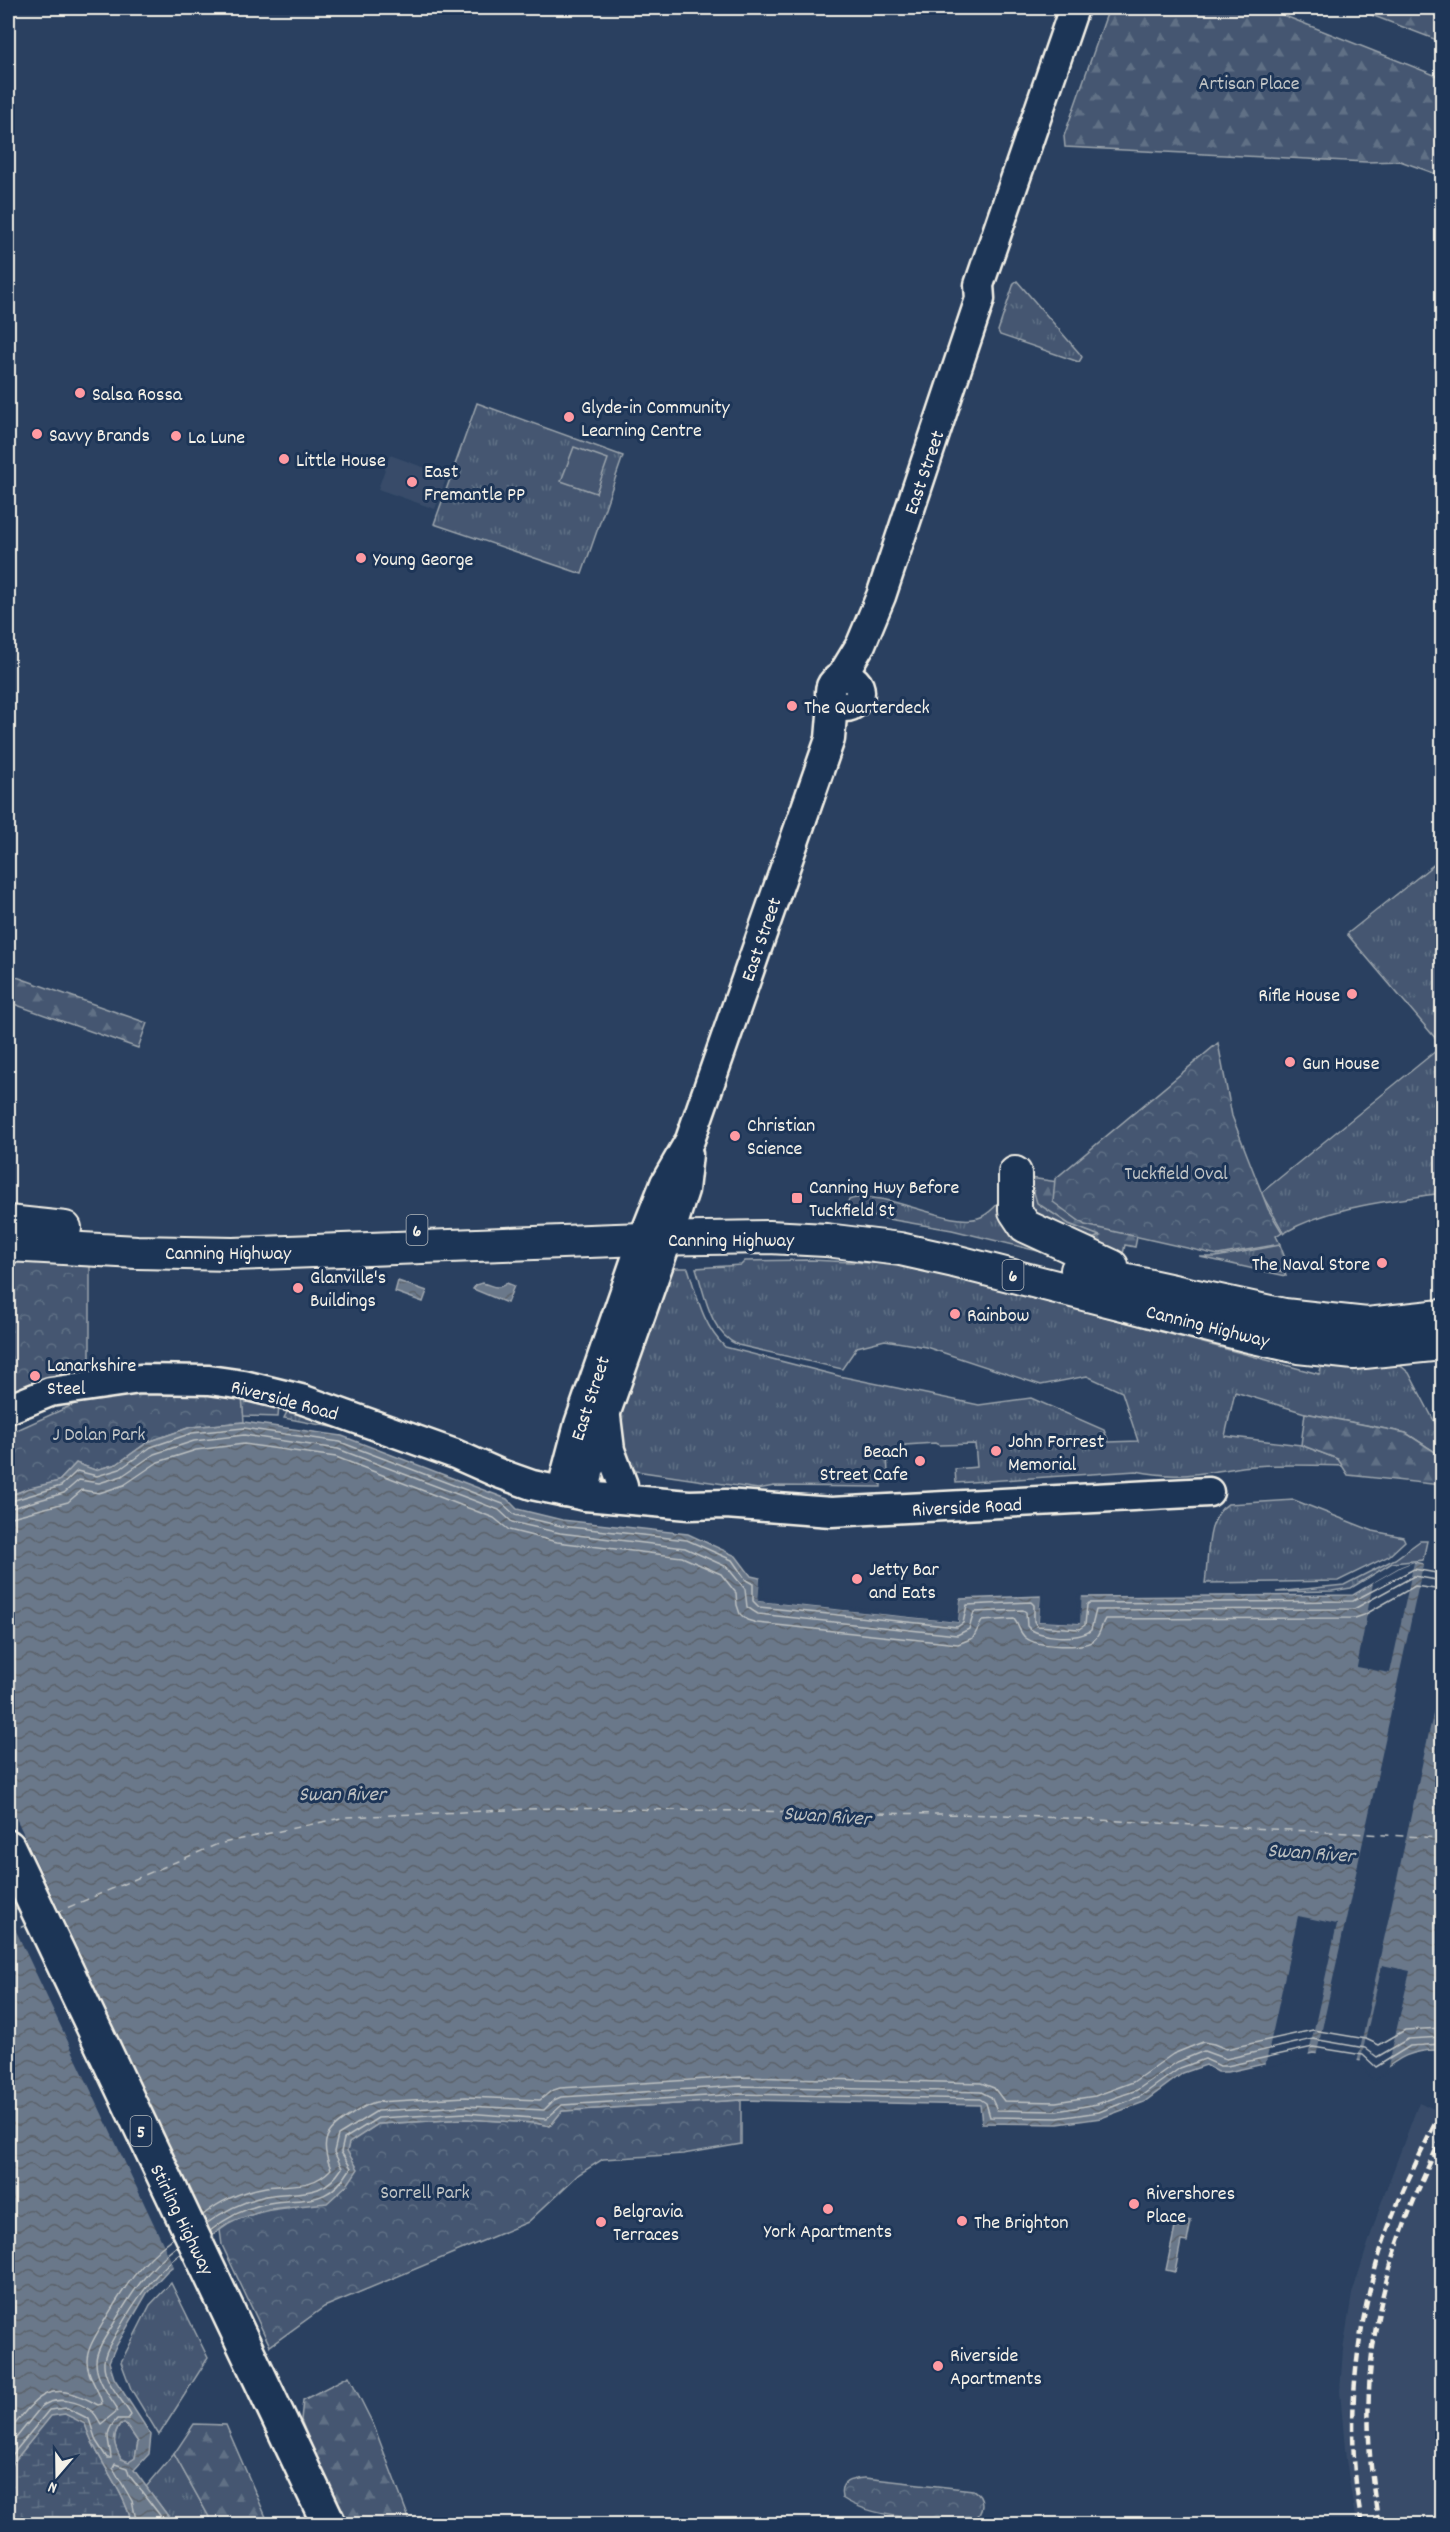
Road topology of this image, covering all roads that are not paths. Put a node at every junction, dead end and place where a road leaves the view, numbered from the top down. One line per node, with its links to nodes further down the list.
1 (1074, 8): 3 (street, East Street)
2 (1090, 8): 3 (street, East Street)
3 (980, 299): 6 (street, East Street)
4 (1016, 1173): 8 (main road)
5 (8, 1222): 6 (main road, Canning Highway / 6)
6 (659, 1229): 7 (main road, Canning Highway / 6); 8 (main road, Canning Highway / 6); 10 (main road, Canning Highway / 6); 13 (street, East Street); 16 (street, East Street)
7 (8, 1245)
8 (1165, 1289): 9 (main road, Canning Highway / 6)
9 (1443, 1316)
10 (1443, 1344)
11 (74, 1390): 12 (street, Riverside Road); 14 (street, Riverside Road); 16 (street, Riverside Road)
12 (8, 1409)
13 (606, 1412): 15 (street); 16 (street, East Street)
14 (8, 1425)
15 (623, 1485): 16 (street, Riverside Road); 18 (street, Riverside Road)
16 (575, 1486): 18 (street, Riverside Road)
17 (1209, 1492): 18 (street, Riverside Road)
18 (726, 1503)
19 (8, 1847): 21 (highway, Stirling Highway / 5)
20 (8, 1888): 21 (highway, Stirling Highway / 5)
21 (268, 2417): 22 (highway, Stirling Highway / 5); 23 (highway, Stirling Highway / 5)
22 (306, 2524)
23 (329, 2524)

